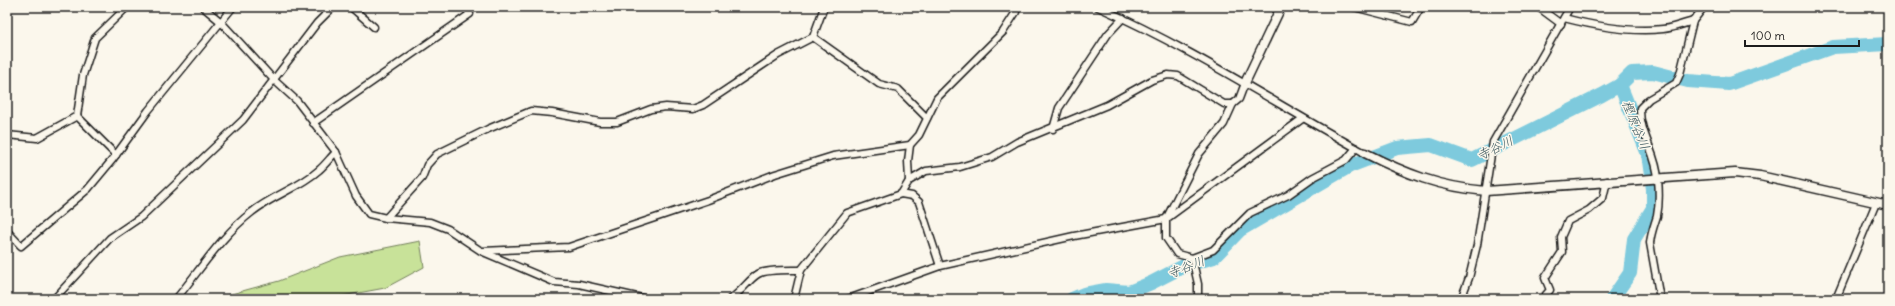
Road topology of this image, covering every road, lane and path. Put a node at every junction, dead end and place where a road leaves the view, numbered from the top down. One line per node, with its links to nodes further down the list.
1 (128, 7): 26 (street)
2 (203, 7): 19 (street)
3 (233, 7): 19 (street)
4 (333, 7): 23 (street)
5 (351, 7): 21 (street)
6 (465, 7): 29 (street)
7 (824, 7): 22 (street)
8 (1016, 7): 27 (street)
9 (1098, 7): 16 (street)
10 (1281, 7): 24 (street)
11 (1354, 7): 12 (street)
12 (1421, 7)
13 (1538, 7): 20 (street)
14 (1570, 7): 17 (street)
15 (1704, 7): 18 (street)
16 (1123, 18): 24 (street); 30 (street)
17 (1564, 18): 18 (street); 20 (street)
18 (1693, 21): 37 (street)
19 (221, 22): 23 (street); 36 (street)
20 (1561, 24): 40 (street)
21 (374, 27)
22 (813, 37): 27 (street); 44 (street)
23 (274, 80): 29 (street); 51 (street)
24 (1245, 83): 25 (street); 28 (street)
25 (1233, 104): 30 (street); 45 (street)
26 (77, 116): 31 (street); 36 (street)
27 (927, 118): 32 (street)
28 (1302, 119): 33 (street); 45 (street)
29 (313, 122): 34 (street)
30 (1053, 129): 38 (street)
31 (7, 135)
32 (910, 145): 38 (street); 47 (street)
33 (1356, 148): 35 (street); 48 (street)
34 (336, 152): 44 (street); 52 (street)
35 (1364, 153): 40 (street)
36 (116, 155): 46 (street)
37 (1658, 178): 39 (street); 42 (street); 60 (street)
38 (909, 181): 41 (street)
39 (1607, 181): 40 (street); 59 (street)
40 (1486, 191): 58 (street)
41 (901, 194): 49 (street); 50 (street)
42 (1876, 203): 43 (street); 61 (street)
43 (1888, 205)
44 (386, 218): 47 (street)
45 (1166, 218): 48 (street); 49 (street)
46 (7, 231)
47 (481, 251): 53 (street)
48 (1192, 258): 57 (street)
49 (940, 266): 56 (street)
50 (801, 270): 54 (street); 55 (street)
51 (54, 299)
52 (176, 299)
53 (646, 299)
54 (730, 299)
55 (794, 299)
56 (848, 299)
57 (1198, 299)
58 (1461, 299)
59 (1542, 299)
60 (1660, 299)
61 (1836, 299)

